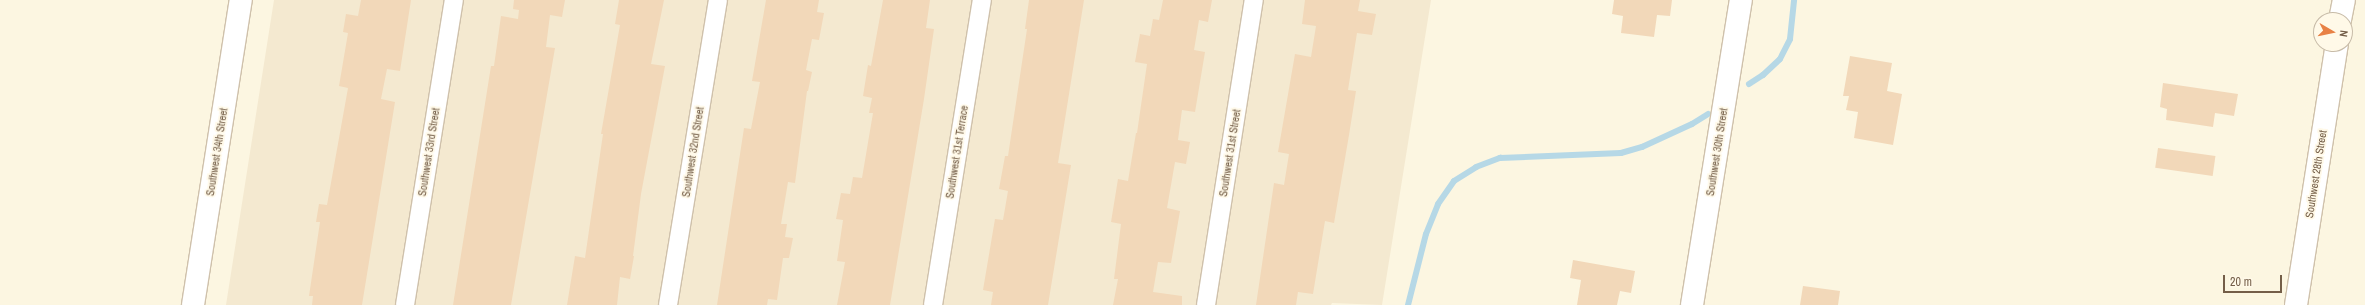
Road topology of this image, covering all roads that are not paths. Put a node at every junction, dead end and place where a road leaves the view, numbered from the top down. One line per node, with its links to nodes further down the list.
1 (241, 0): 10 (street, Southwest 34th Street)
2 (454, 0): 11 (street, Southwest 33rd Street)
3 (718, 0): 12 (street, Southwest 32nd Street)
4 (982, 0): 13 (street, Southwest 31st Terrace)
5 (1254, 0): 14 (street, Southwest 31st Street)
6 (1741, 0): 15 (street, Southwest 30th Street)
7 (2344, 0): 8 (street)
8 (2342, 12)
9 (2336, 52): 16 (street, Southwest 28th Street)
10 (193, 305)
11 (405, 305)
12 (668, 305)
13 (933, 305)
14 (1206, 305)
15 (1692, 305)
16 (2296, 305)

